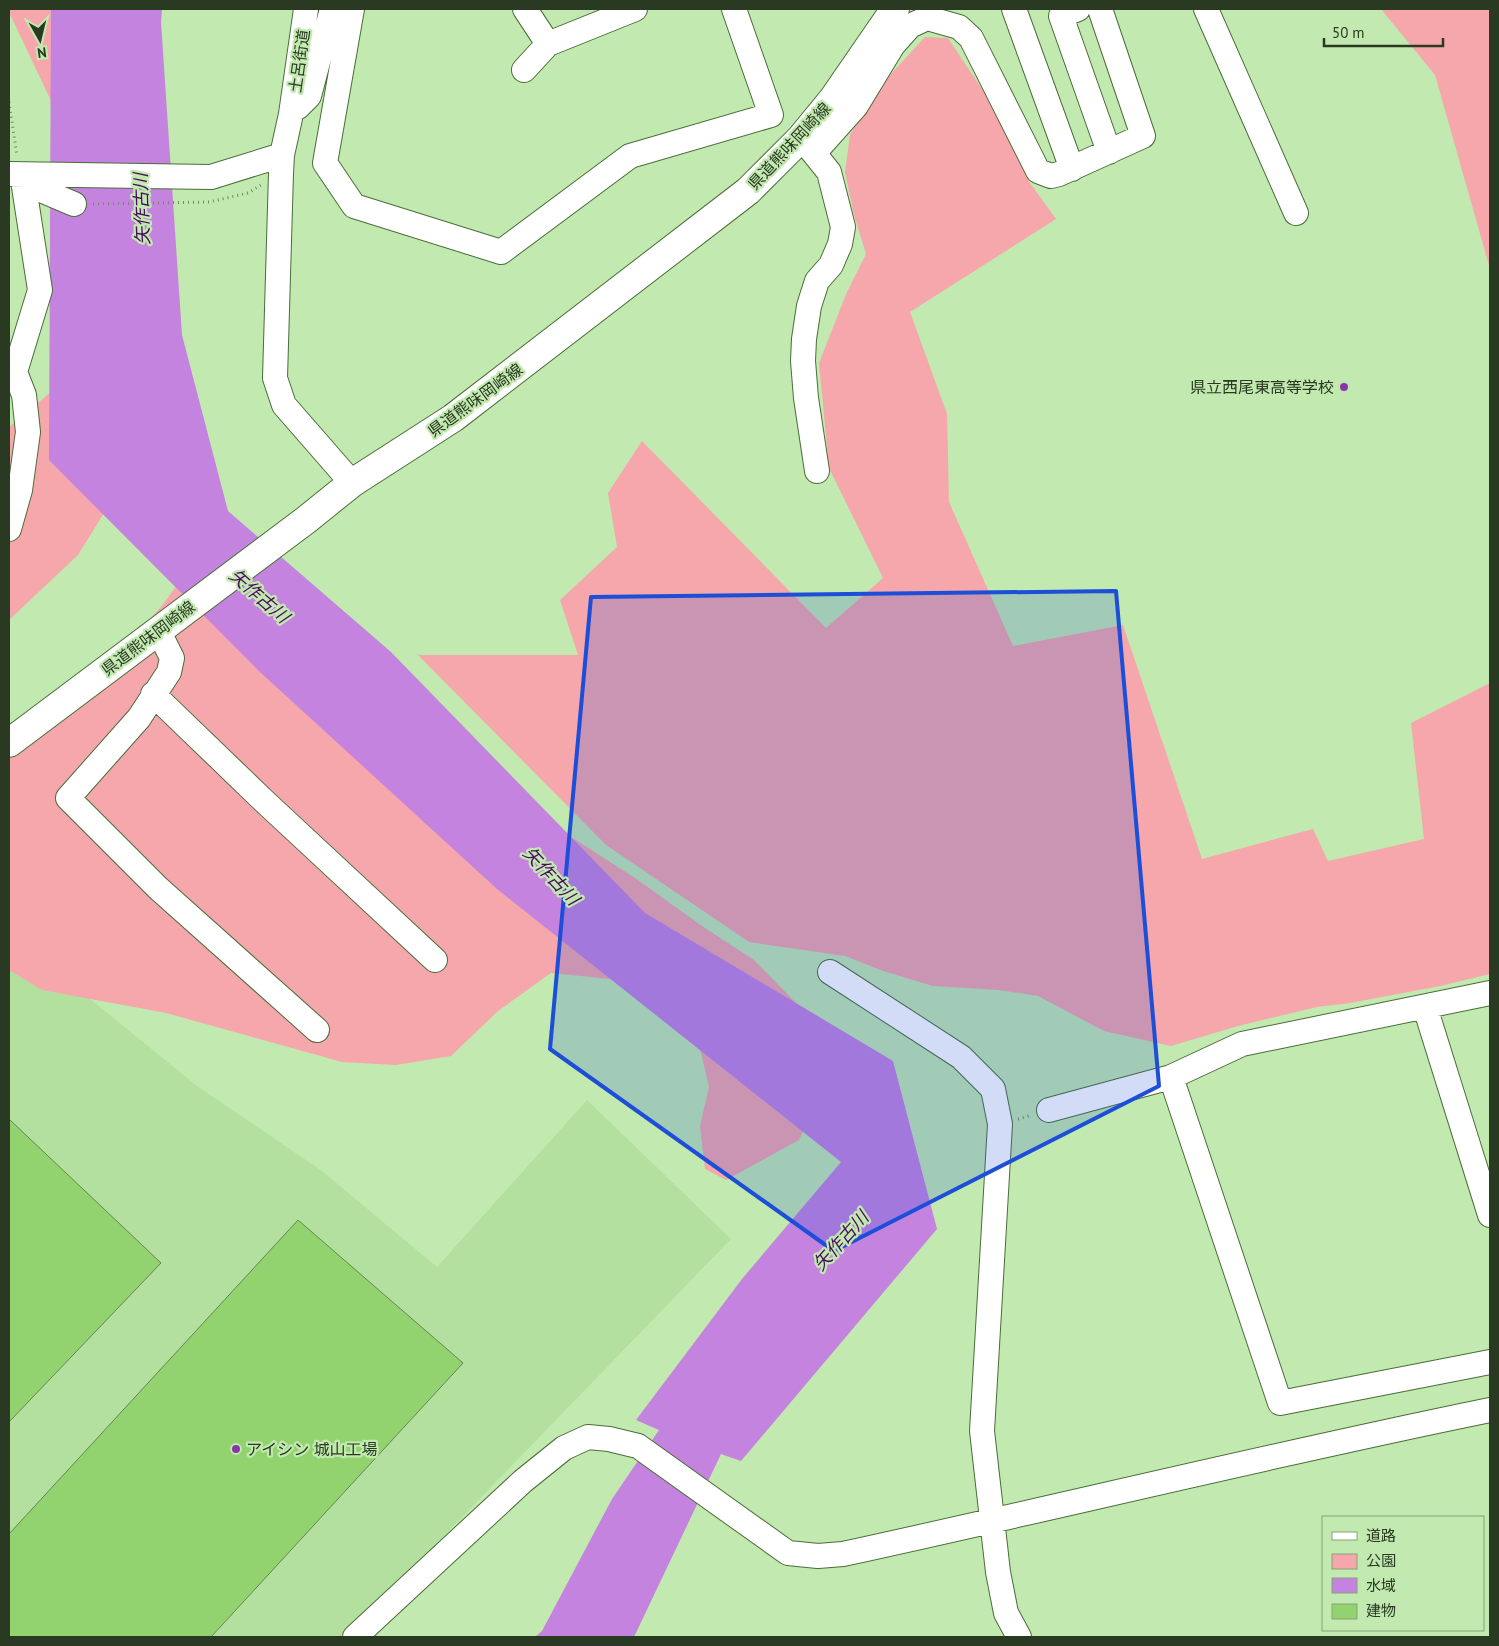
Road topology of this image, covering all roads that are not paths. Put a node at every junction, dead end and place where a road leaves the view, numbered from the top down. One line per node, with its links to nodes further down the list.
1 (306, 9): 14 (street, 土呂街道)
2 (332, 9): 14 (street)
3 (352, 9): 6 (street)
4 (525, 9): 12 (street)
5 (635, 9): 12 (street)
6 (734, 9)
7 (895, 9): 15 (main road, 県道熊味岡崎線)
8 (1014, 9): 18 (street)
9 (1100, 9): 16 (street)
10 (1206, 9): 21 (street)
11 (1064, 11): 16 (street)
12 (548, 44): 13 (street)
13 (524, 70)
14 (292, 114): 17 (street, 土呂街道)
15 (808, 146): 18 (street); 22 (street); 23 (main road, 県道熊味岡崎線)
16 (1109, 152): 18 (street)
17 (282, 164): 19 (street); 23 (street, 土呂街道)
18 (1072, 169)
19 (18, 178): 20 (street); 24 (street)
20 (74, 204)
21 (1296, 213)
22 (818, 471)
23 (352, 483): 25 (main road, 県道熊味岡崎線)
24 (9, 529)
25 (158, 630): 26 (street); 27 (main road, 県道熊味岡崎線)
26 (153, 694): 28 (street); 32 (street)
27 (9, 743)
28 (435, 960)
29 (830, 972): 38 (street)
30 (1490, 993): 31 (street)
31 (1425, 1007): 33 (street); 35 (street)
32 (316, 1030)
33 (1172, 1077): 34 (street); 36 (street)
34 (1049, 1110)
35 (1490, 1216)
36 (1490, 1362)
37 (1490, 1410): 38 (street)
38 (992, 1521): 39 (street); 40 (street)
39 (355, 1637)
40 (1019, 1637)

